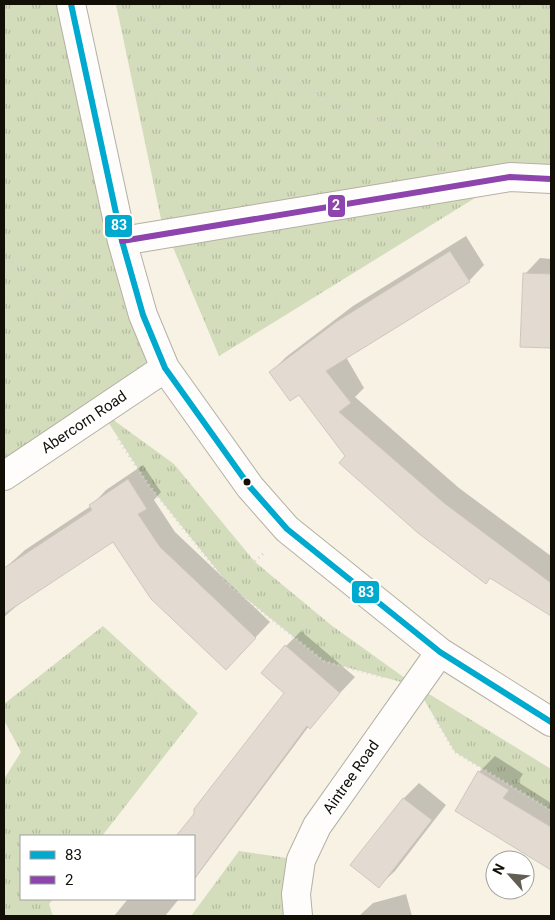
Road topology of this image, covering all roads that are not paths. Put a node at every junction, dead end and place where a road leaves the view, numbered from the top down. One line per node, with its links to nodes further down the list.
1 (71, 4): 3 (street)
2 (551, 179): 3 (street)
3 (122, 241): 4 (street)
4 (164, 368): 5 (street, Abercorn Road); 6 (street)
5 (4, 476)
6 (440, 652): 7 (street); 8 (street, Aintree Road)
7 (551, 722)
8 (298, 916)

